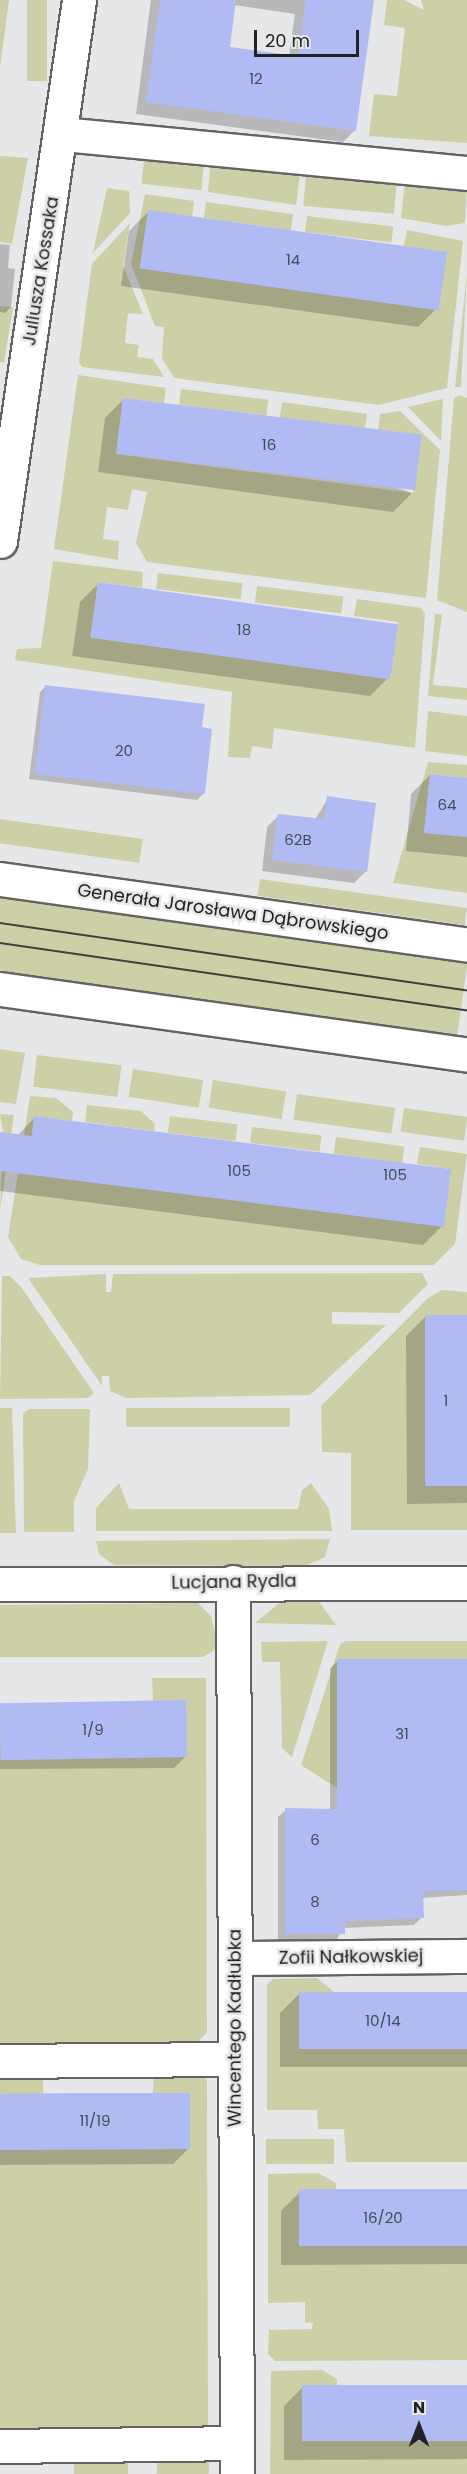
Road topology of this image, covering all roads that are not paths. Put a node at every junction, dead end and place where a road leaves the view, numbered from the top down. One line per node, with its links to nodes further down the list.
1 (79, 0): 2 (street, Juliusza Kossaka)
2 (62, 134): 3 (street); 4 (street, Juliusza Kossaka)
3 (467, 173)
4 (0, 541)
5 (0, 879): 6 (street, Generała Jarosława Dąbrowskiego)
6 (467, 945)
7 (0, 989): 8 (street)
8 (467, 1055)
9 (233, 1582): 10 (street, Lucjana Rydla); 11 (street, Lucjana Rydla); 13 (street, Wincentego Kadłubka)
10 (467, 1583)
11 (0, 1584)
12 (467, 1956): 13 (street, Zofii Nałkowskiej)
13 (235, 1958): 14 (street, Wincentego Kadłubka)
14 (235, 2058): 15 (street); 17 (street, Wincentego Kadłubka)
15 (0, 2061)
16 (0, 2446): 17 (street)
17 (237, 2458)

